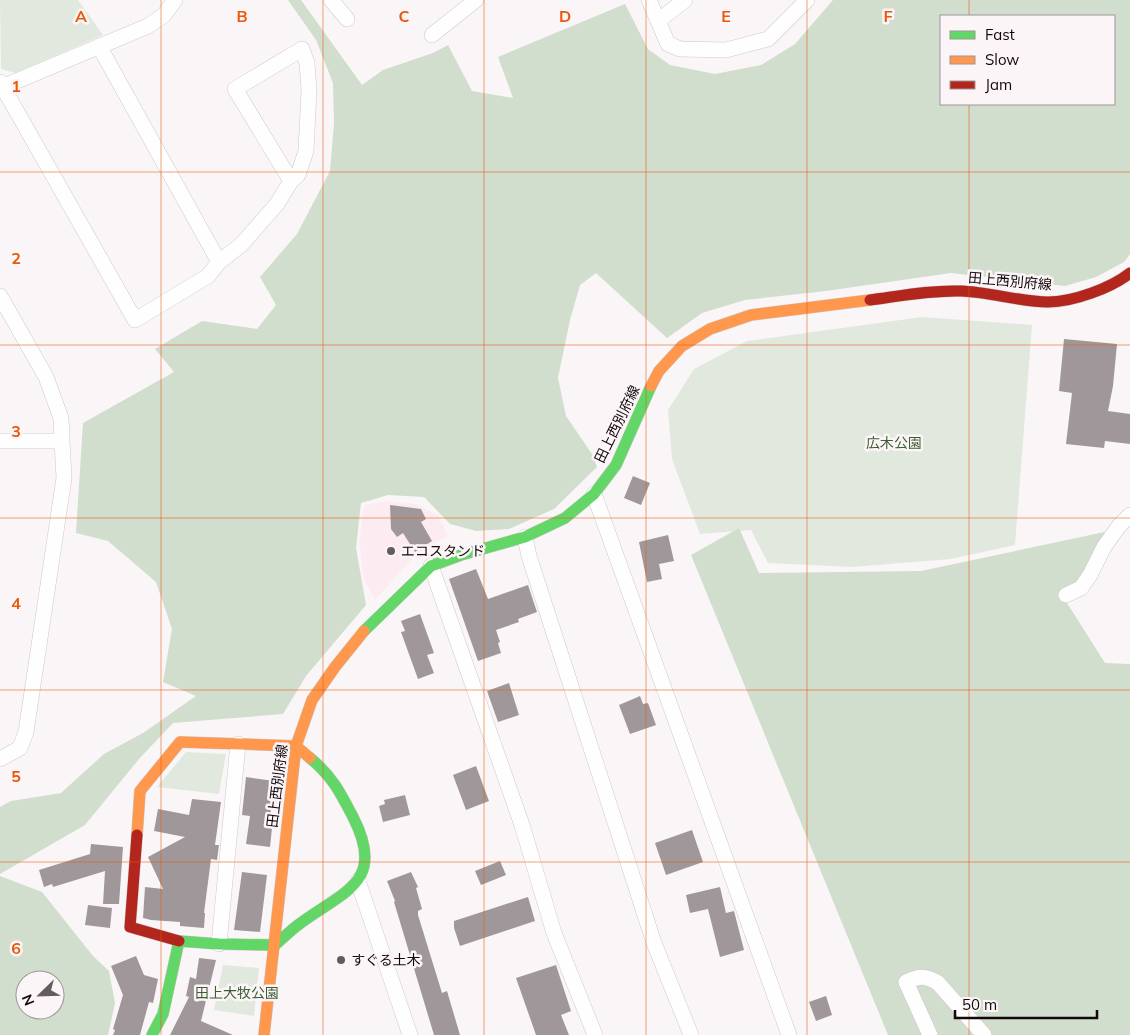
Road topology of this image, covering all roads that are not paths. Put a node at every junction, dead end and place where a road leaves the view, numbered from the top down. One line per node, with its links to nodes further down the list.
1 (175, 0): 10 (street)
2 (331, 0): 7 (street)
3 (476, 0): 9 (street)
4 (649, 0): 8 (street)
5 (685, 0): 8 (street)
6 (807, 0): 8 (street)
7 (346, 19)
8 (658, 21)
9 (432, 35)
10 (99, 46): 11 (street); 13 (street)
11 (1, 86): 13 (street)
12 (290, 181): 12 (street); 13 (street)
13 (219, 262)
14 (1130, 273): 18 (street, 田上西別府線)
15 (0, 296): 17 (street)
16 (0, 441): 17 (street)
17 (62, 441): 25 (street)
18 (594, 494): 20 (street, 田上西別府線); 35 (street)
19 (1130, 515): 22 (street)
20 (525, 537): 21 (street, 田上西別府線); 34 (street)
21 (430, 566): 24 (street, 田上西別府線); 33 (street)
22 (1066, 596)
23 (238, 744): 24 (street); 27 (street); 28 (street)
24 (296, 746): 26 (street); 29 (street, 田上西別府線)
25 (0, 759)
26 (358, 881): 29 (street); 32 (street)
27 (179, 941): 28 (street); 30 (street)
28 (219, 944): 29 (street)
29 (275, 945): 31 (street, 田上西別府線)
30 (152, 1035)
31 (264, 1035)
32 (410, 1035)
33 (595, 1035)
34 (691, 1035)
35 (789, 1035)
36 (930, 1035): 37 (street)
37 (984, 1035)

